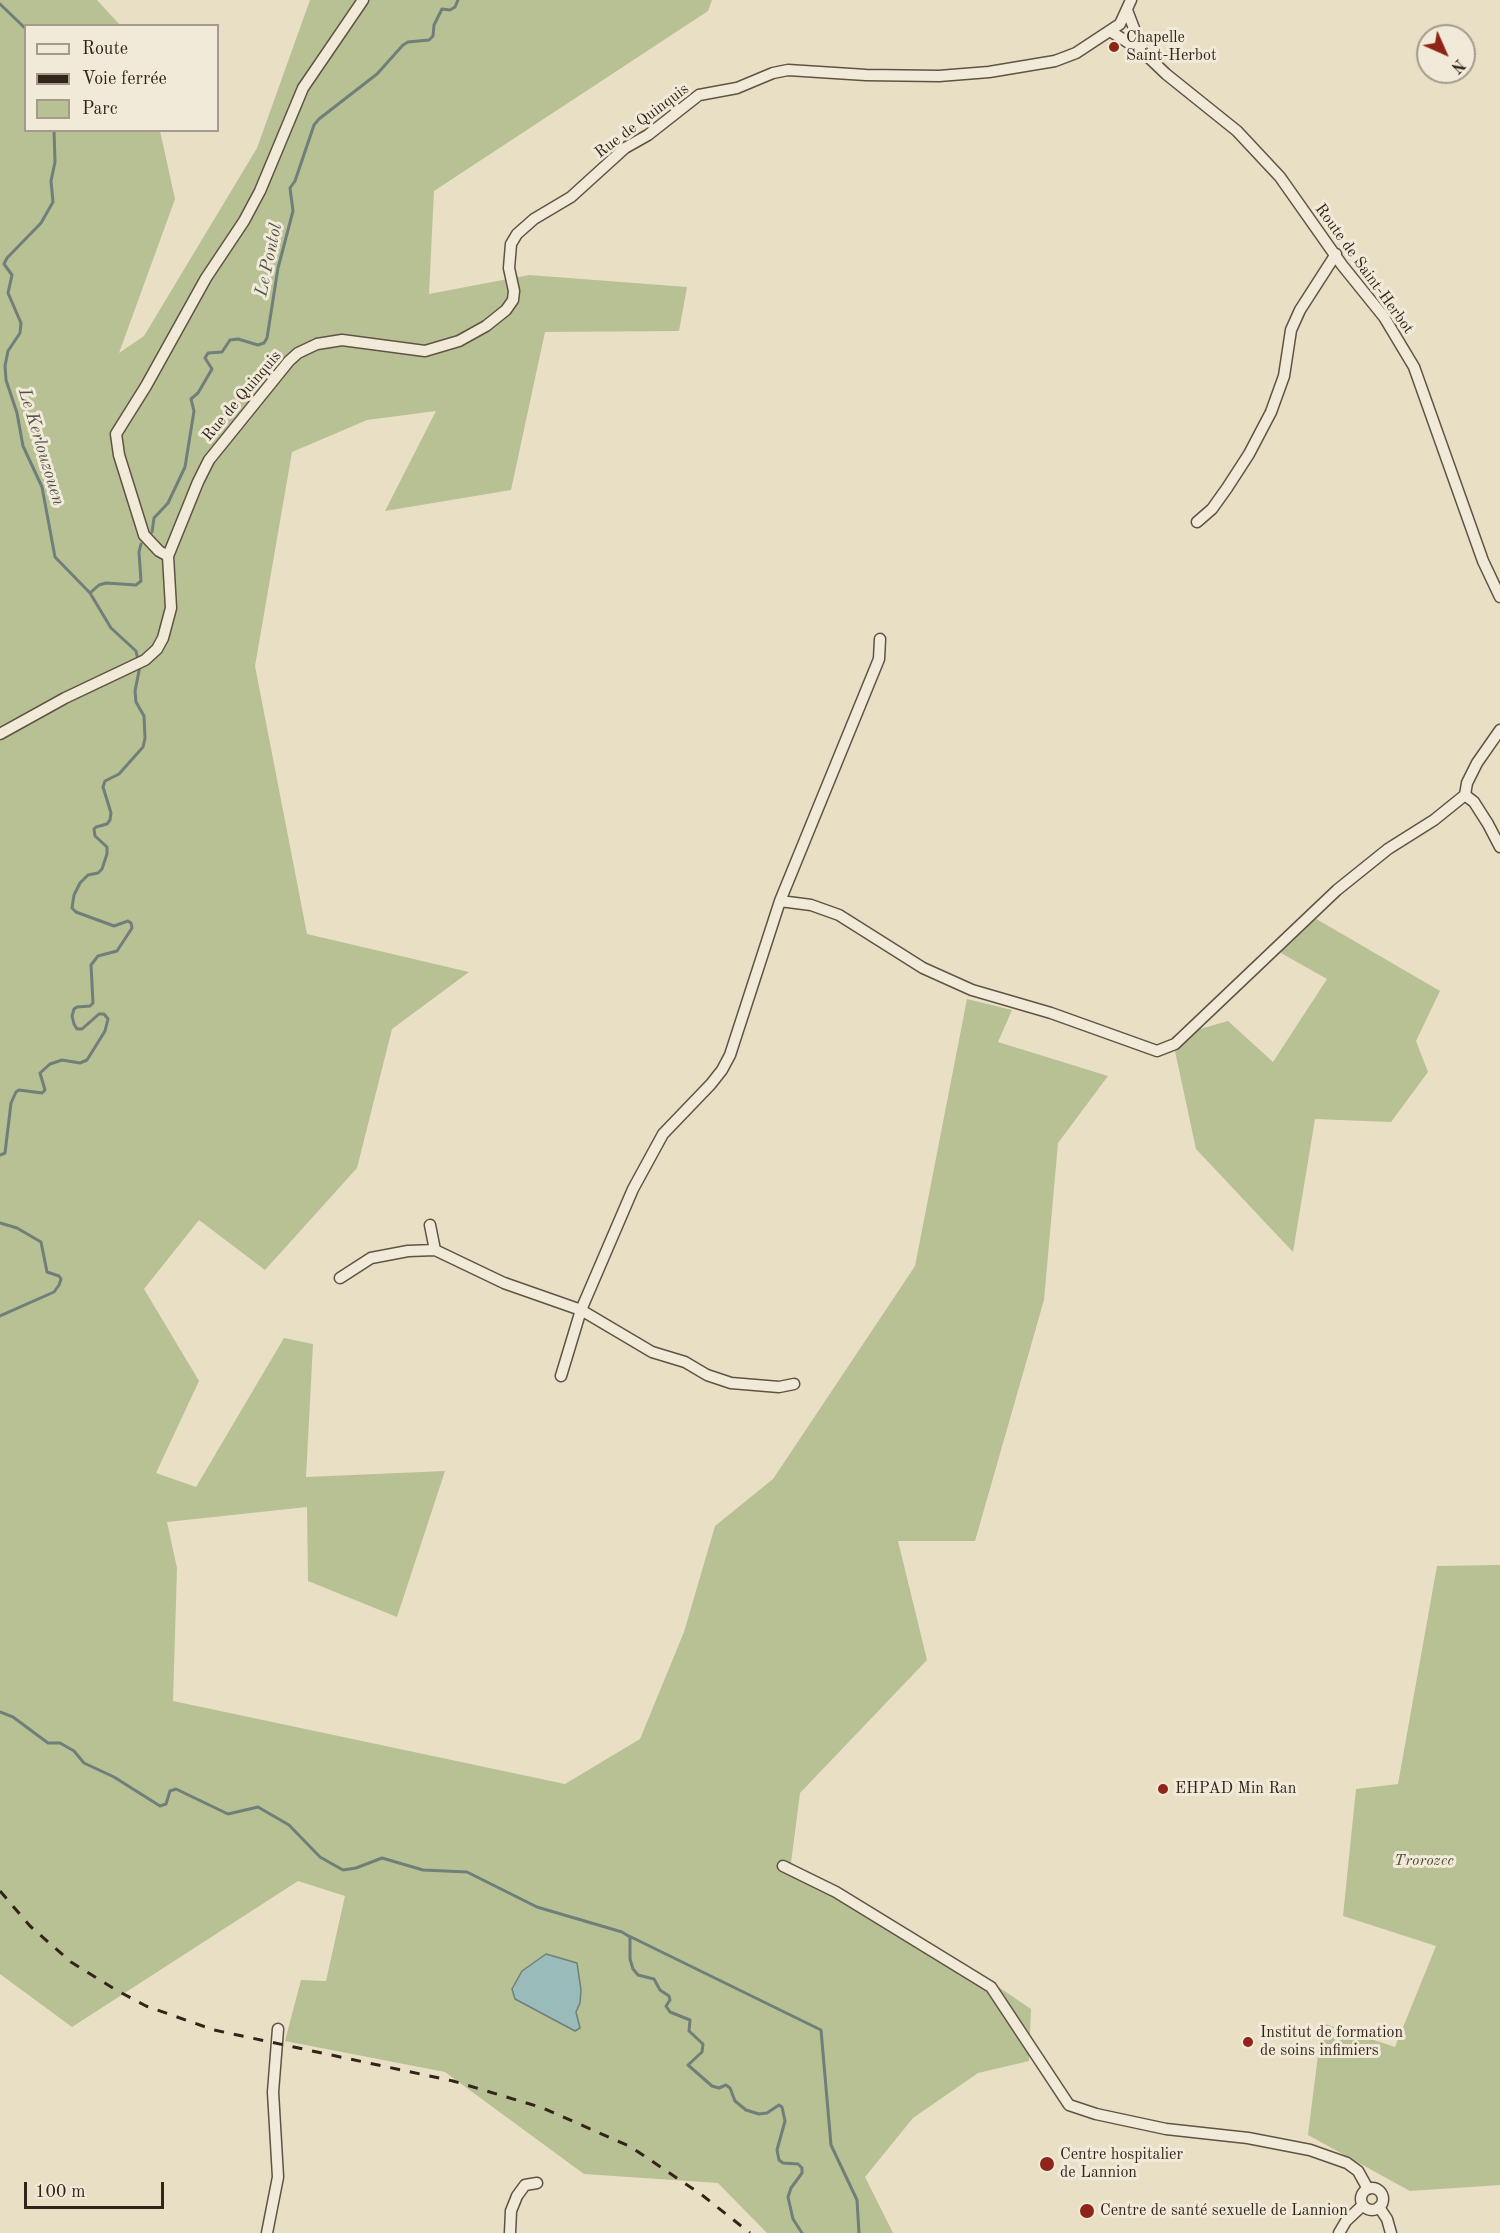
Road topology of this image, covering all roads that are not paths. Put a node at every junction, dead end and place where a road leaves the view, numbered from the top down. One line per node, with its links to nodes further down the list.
1 (363, 0): 7 (street)
2 (1129, 5): 3 (street); 4 (street, Route de Saint-Herbot)
3 (1115, 27): 4 (street); 7 (street, Rue de Quinquis)
4 (1143, 52): 5 (street, Route de Saint-Herbot)
5 (1336, 254): 6 (street); 8 (street, Route de Saint-Herbot)
6 (1197, 522)
7 (168, 556): 11 (street)
8 (1500, 597)
9 (879, 639): 14 (street)
10 (1500, 730): 12 (street)
11 (0, 734)
12 (1465, 795): 13 (street); 14 (street)
13 (1500, 847)
14 (780, 901): 18 (street)
15 (430, 1225): 16 (street)
16 (435, 1250): 17 (street); 18 (street)
17 (340, 1278)
18 (582, 1310): 19 (street); 20 (street)
19 (561, 1376)
20 (794, 1384)
21 (783, 1866): 24 (street)
22 (278, 2030): 27 (street)
23 (537, 2183): 28 (street)
24 (1368, 2189): 25 (street); 26 (street)
25 (1364, 2205): 26 (street); 29 (street)
26 (1379, 2207): 30 (street)
27 (267, 2233)
28 (510, 2233)
29 (1339, 2233)
30 (1390, 2233)

